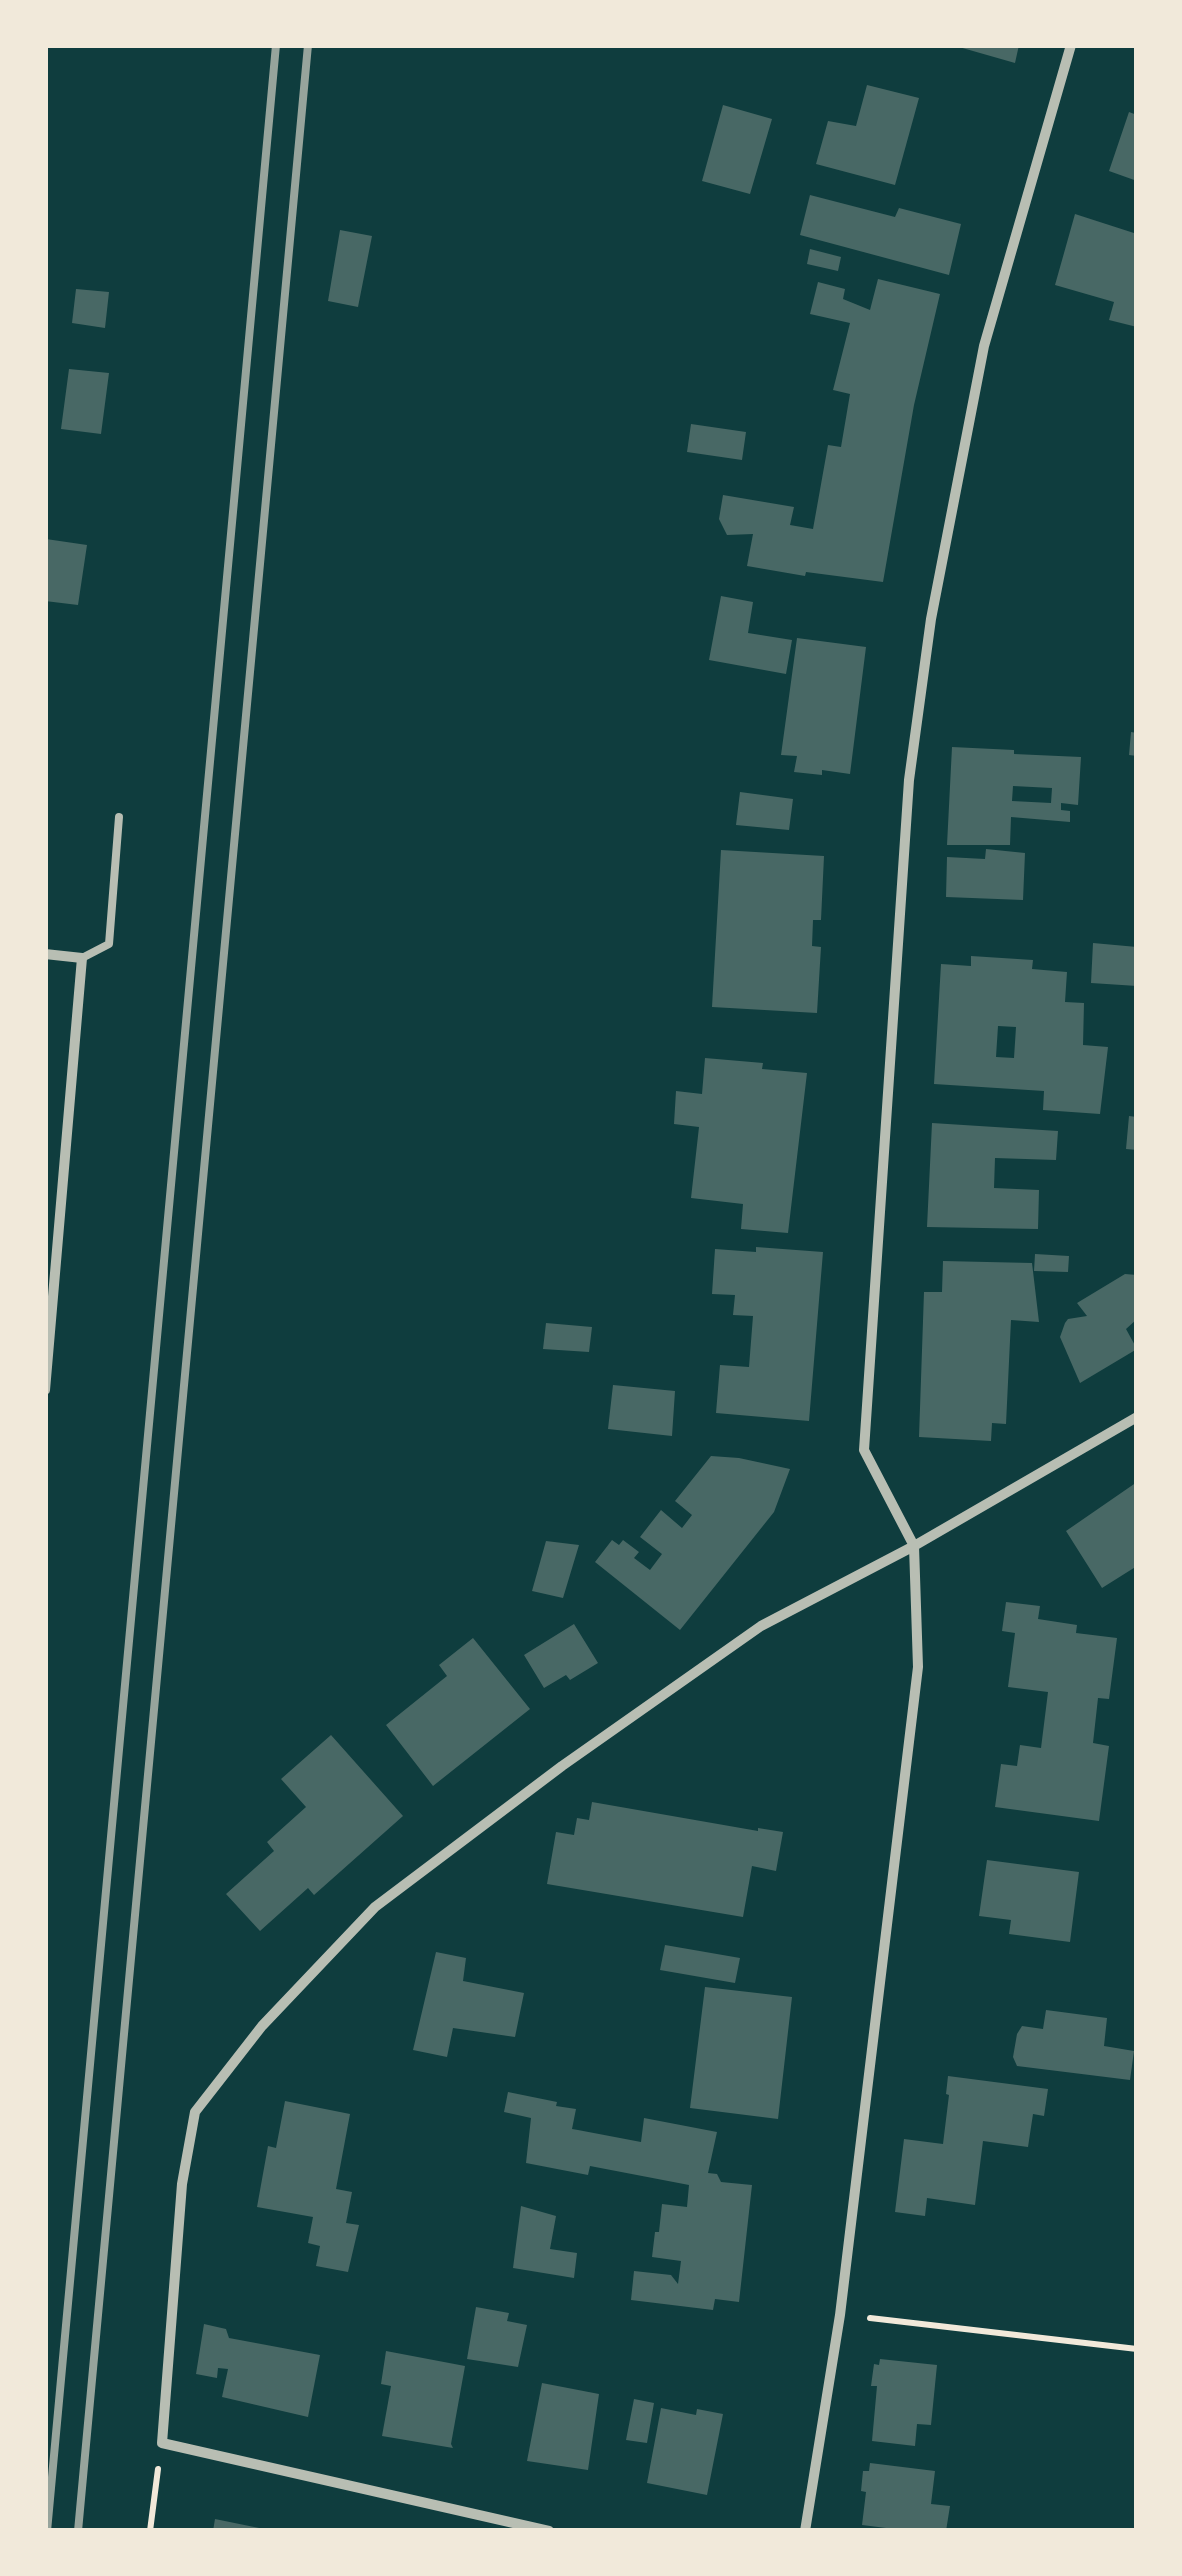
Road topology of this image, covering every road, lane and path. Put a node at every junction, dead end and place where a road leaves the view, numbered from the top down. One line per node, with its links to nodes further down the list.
1 (1072, 45): 8 (street)
2 (119, 817): 4 (lane)
3 (45, 954): 4 (street)
4 (82, 958): 5 (street)
5 (48, 1312): 6 (street)
6 (45, 1390)
7 (1137, 1416): 8 (street)
8 (914, 1546): 9 (street); 11 (street)
9 (840, 2314): 10 (path); 14 (street)
10 (1137, 2349)
11 (162, 2443): 12 (path); 13 (street)
12 (150, 2531)
13 (549, 2531)
14 (806, 2531)

